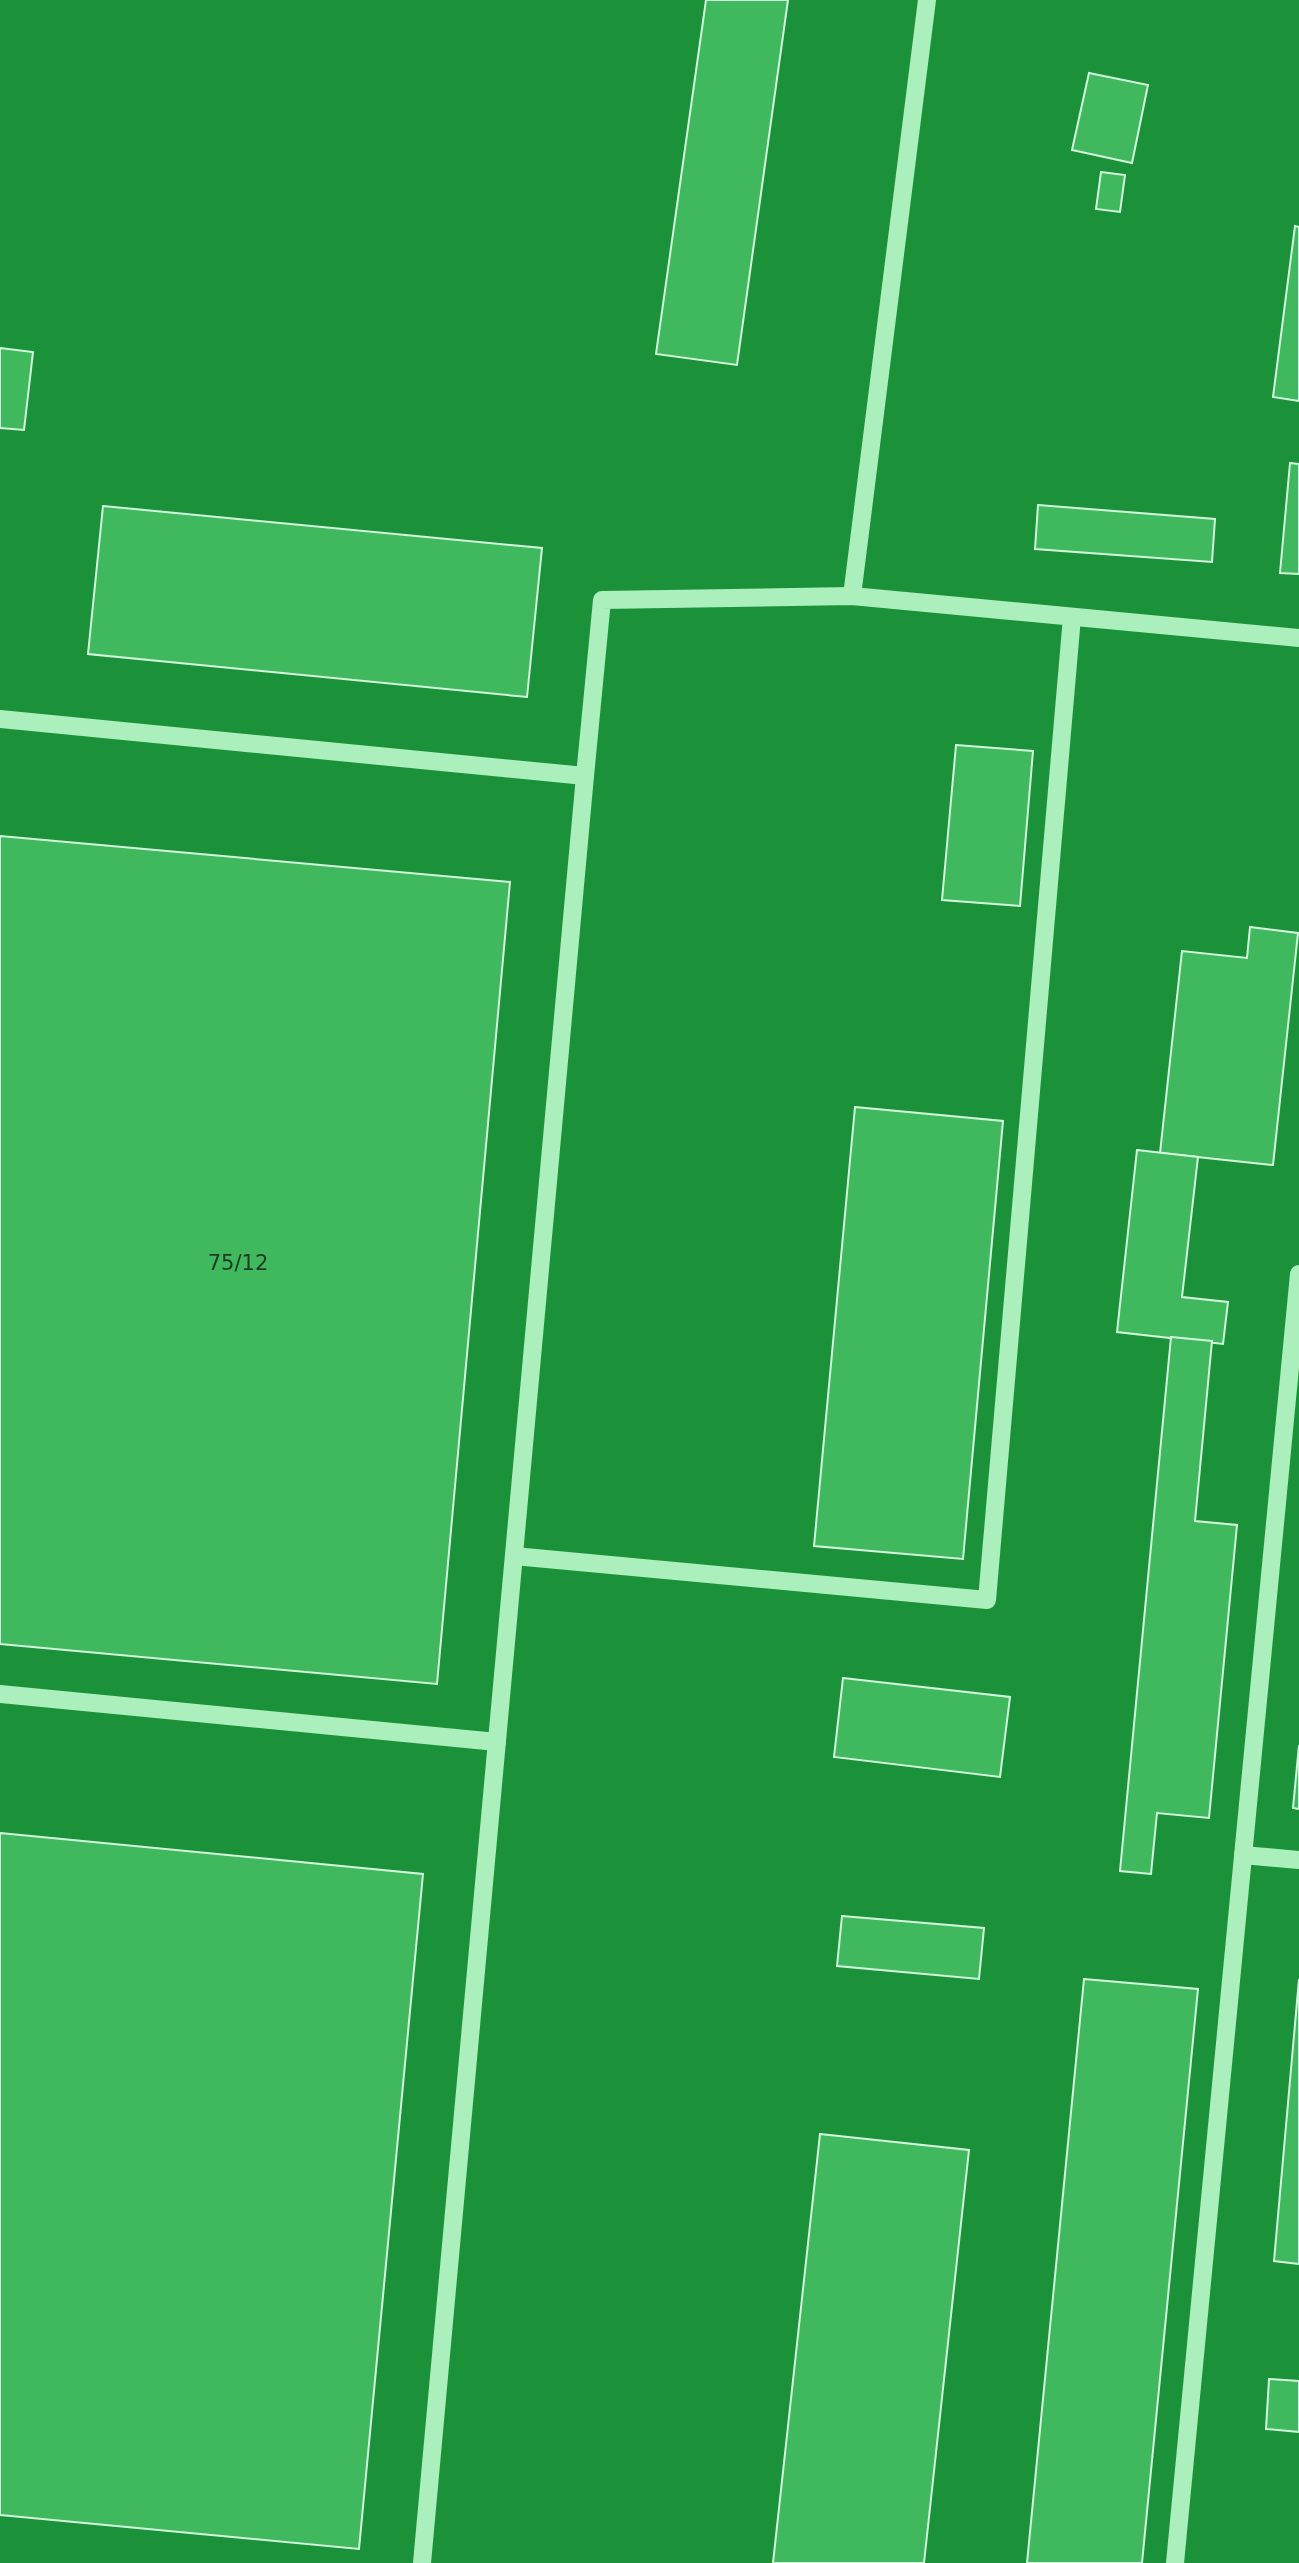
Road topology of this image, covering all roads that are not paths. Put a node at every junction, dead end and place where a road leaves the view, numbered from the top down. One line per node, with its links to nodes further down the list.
1 (927, 0): 2 (lane)
2 (852, 596): 3 (lane); 6 (lane)
3 (1072, 617): 4 (lane); 8 (lane)
4 (1299, 638)
5 (0, 719): 6 (lane)
6 (585, 776): 8 (lane)
7 (1299, 1273): 11 (lane)
8 (514, 1556): 10 (lane)
9 (0, 1694): 10 (lane)
10 (497, 1742): 13 (lane)
11 (1243, 1855): 12 (lane); 14 (lane)
12 (1299, 1860)
13 (422, 2563)
14 (1175, 2563)

